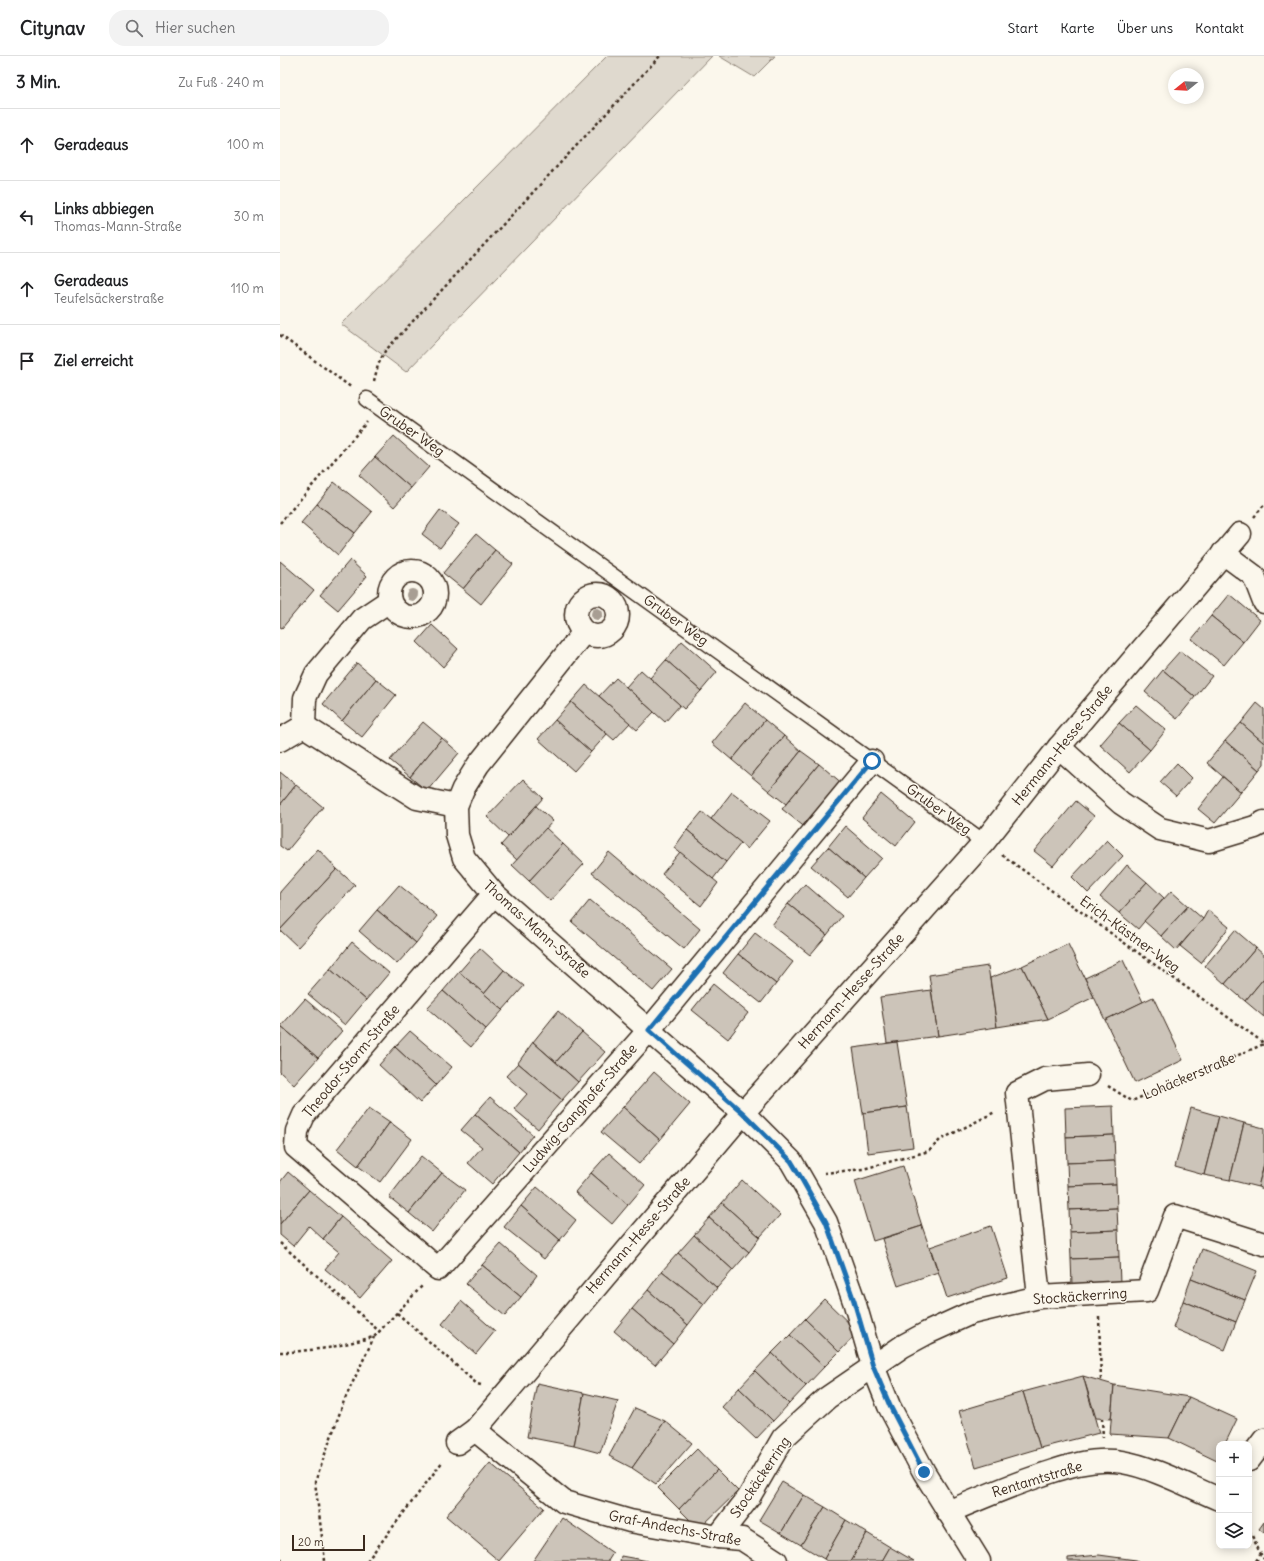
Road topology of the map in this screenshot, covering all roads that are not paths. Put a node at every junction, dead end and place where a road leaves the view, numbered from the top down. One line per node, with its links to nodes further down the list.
1 (372, 402): 10 (lane, Gruber Weg)
2 (1240, 534): 3 (street, Hermann-Hesse-Straße)
3 (1223, 553): 5 (street); 9 (street, Hermann-Hesse-Straße)
4 (389, 601): 7 (street)
5 (1264, 602)
6 (584, 632): 11 (street, Thomas-Mann-Straße)
7 (304, 726): 8 (street); 11 (street)
8 (280, 740)
9 (1059, 747): 12 (street); 13 (street, Hermann-Hesse-Straße)
10 (872, 761): 13 (lane, Gruber Weg); 15 (street, Ludwig-Ganghofer-Straße)
11 (456, 806): 14 (street, Thomas-Mann-Straße)
12 (1264, 822)
13 (984, 842): 17 (street, Hermann-Hesse-Straße)
14 (494, 894): 15 (street, Thomas-Mann-Straße); 19 (street, Theodor-Storm-Straße)
15 (649, 1030): 17 (street, Thomas-Mann-Straße); 19 (street, Ludwig-Ganghofer-Straße)
16 (1088, 1075): 20 (street)
17 (743, 1113): 21 (street, Thomas-Mann-Straße); 22 (street, Hermann-Hesse-Straße)
18 (1264, 1244): 20 (street, Stockäckerring)
19 (438, 1269)
20 (1039, 1297): 21 (street, Stockäckerring)
21 (873, 1366): 27 (street, Thomas-Mann-Straße); 28 (street, Stockäckerring)
22 (475, 1430): 24 (street, Hermann-Hesse-Straße); 28 (street, Graf-Andechs-Straße)
23 (1264, 1440): 25 (street)
24 (457, 1443)
25 (1252, 1456)
26 (1216, 1498): 27 (street, Rentamtstraße)
27 (948, 1512): 30 (street, Thomas-Mann-Straße)
28 (718, 1537): 29 (street, Graf-Andechs-Straße)
29 (776, 1561)
30 (980, 1561)

